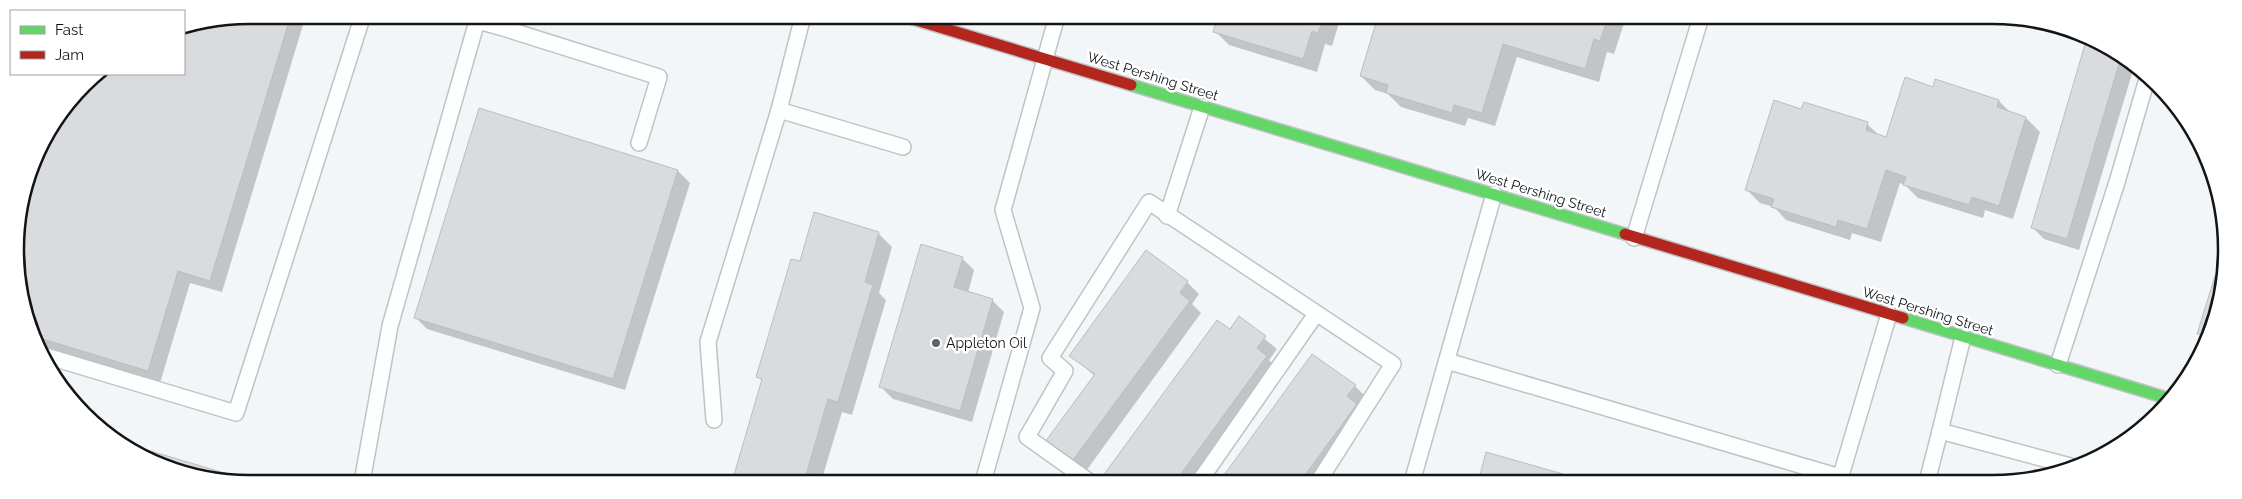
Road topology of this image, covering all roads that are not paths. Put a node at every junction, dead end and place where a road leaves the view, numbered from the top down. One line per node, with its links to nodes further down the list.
1 (360, 24): 20 (lane)
2 (476, 24): 27 (lane)
3 (509, 24): 12 (lane)
4 (801, 24): 11 (lane)
5 (929, 24): 8 (street, West Pershing Street)
6 (1055, 24): 8 (lane)
7 (1699, 24): 16 (lane)
8 (1044, 59): 10 (street, West Pershing Street); 28 (lane)
9 (2146, 84): 22 (lane)
10 (1202, 107): 14 (street, West Pershing Street); 15 (lane)
11 (778, 110): 13 (lane); 24 (lane)
12 (639, 143)
13 (903, 147)
14 (1494, 194): 16 (street, West Pershing Street); 21 (lane)
15 (1167, 216): 17 (lane); 29 (lane)
16 (1634, 238): 18 (street, West Pershing Street)
17 (1316, 314): 30 (lane); 31 (lane)
18 (1889, 314): 19 (street, West Pershing Street); 34 (lane)
19 (1963, 337): 22 (street, West Pershing Street); 25 (lane)
20 (52, 358)
21 (1447, 361): 32 (lane); 33 (lane)
22 (2058, 365): 23 (street, West Pershing Street)
23 (2163, 397)
24 (714, 420)
25 (1940, 431): 26 (lane); 35 (lane)
26 (2062, 464)
27 (363, 475)
28 (984, 475)
29 (1069, 475)
30 (1204, 475)
31 (1322, 475)
32 (1414, 475)
33 (1823, 475)
34 (1841, 475)
35 (1929, 475)

